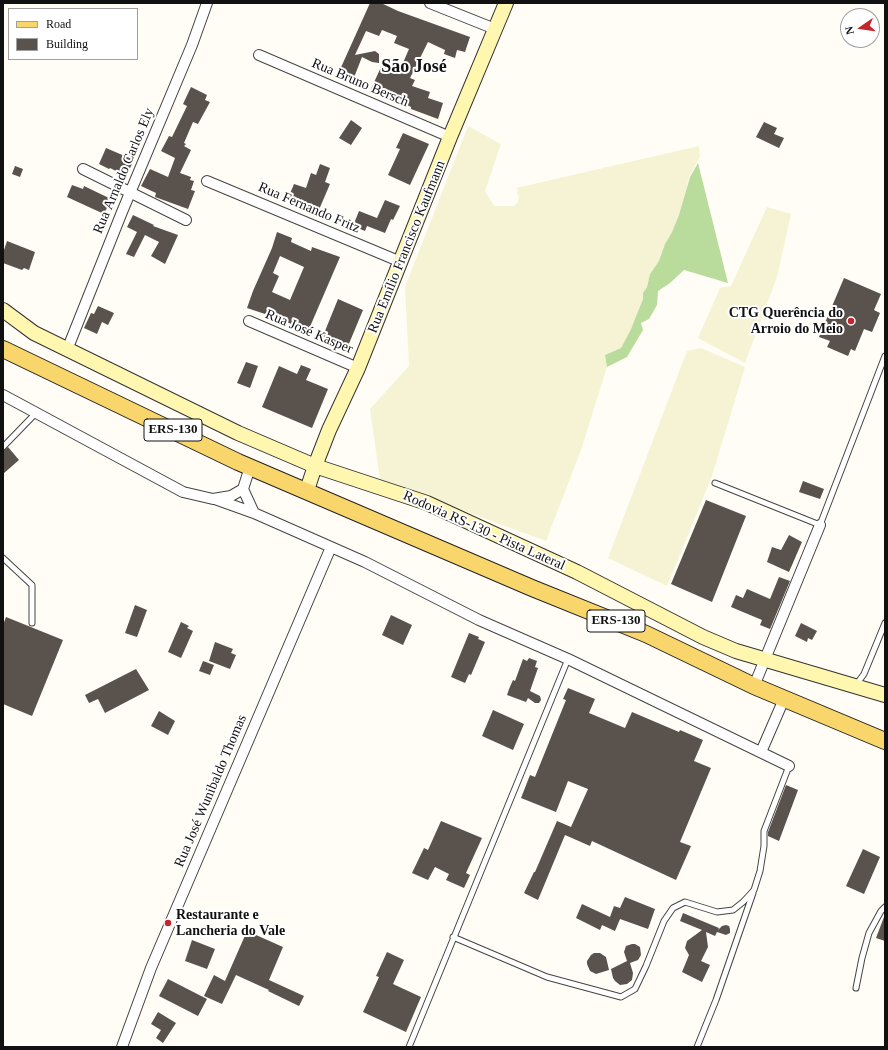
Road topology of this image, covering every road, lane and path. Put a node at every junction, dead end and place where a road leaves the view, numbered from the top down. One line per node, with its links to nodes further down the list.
1 (207, 3): 9 (street, Rua Arnaldo Carlos Ely)
2 (430, 3): 4 (street)
3 (506, 3): 4 (street, Rua Emílio Francisco Kaufmann)
4 (495, 30): 6 (street, Rua Emílio Francisco Kaufmann)
5 (258, 55): 6 (street, Rua Bruno Bersch)
6 (450, 137): 11 (street, Rua Emílio Francisco Kaufmann)
7 (83, 169): 9 (street)
8 (207, 181): 11 (street, Rua Fernando Fritz)
9 (130, 193): 10 (street); 15 (street, Rua Arnaldo Carlos Ely)
10 (186, 220)
11 (401, 262): 17 (street, Rua Emílio Francisco Kaufmann)
12 (3, 310): 15 (street, Rodovia RS-130 - Pista Lateral)
13 (249, 321): 17 (street, Rua José Kasper)
14 (3, 348): 22 (main road, ERS-130)
15 (67, 350): 21 (street, Rodovia RS-130 - Pista Lateral)
16 (885, 356): 28 (lane)
17 (358, 368): 21 (street, Rua Emílio Francisco Kaufmann)
18 (3, 395): 19 (street)
19 (36, 413): 20 (lane); 26 (street)
20 (3, 447)
21 (315, 466): 25 (street, Rua Emílio Francisco Kaufmann); 34 (street, Rodovia RS-130 - Pista Lateral)
22 (250, 467): 24 (street); 25 (main road, ERS-130)
23 (715, 483): 28 (lane)
24 (243, 489): 26 (street); 27 (street)
25 (307, 490): 35 (main road, ERS-130)
26 (213, 499): 27 (street)
27 (254, 513): 29 (street)
28 (820, 525): 34 (street)
29 (331, 547): 33 (street); 46 (street, Rua José Wunibaldo Thomas)
30 (3, 558): 31 (lane)
31 (32, 623)
32 (885, 623): 36 (lane)
33 (568, 659): 40 (street); 44 (lane)
34 (765, 659): 35 (street); 36 (street, Rodovia RS-130 - Pista Lateral)
35 (754, 686): 38 (main road, ERS-130)
36 (856, 686): 37 (street, Rodovia RS-130 - Pista Lateral)
37 (885, 695)
38 (784, 699): 39 (main road, ERS-130); 40 (street)
39 (885, 742)
40 (761, 752): 41 (street)
41 (789, 766): 42 (lane)
42 (754, 890): 44 (lane); 48 (lane)
43 (885, 907): 45 (lane)
44 (453, 937): 47 (lane)
45 (856, 988)
46 (122, 1047)
47 (408, 1047)
48 (696, 1047)

